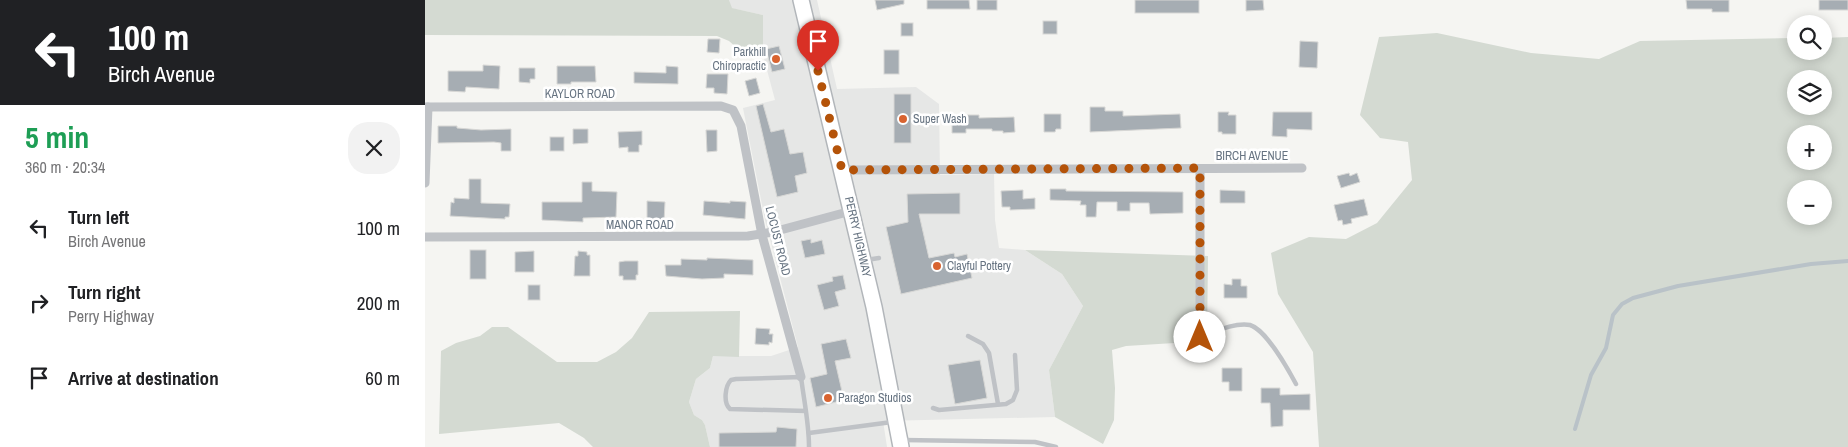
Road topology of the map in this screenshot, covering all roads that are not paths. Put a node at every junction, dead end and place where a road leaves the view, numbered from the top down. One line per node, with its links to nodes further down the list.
1 (801, 0): 6 (main road, PERRY HIGHWAY)
2 (426, 107): 3 (street, KAYLOR ROAD); 7 (street)
3 (733, 110): 9 (street, LOCUST ROAD)
4 (1200, 168): 5 (street, BIRCH AVENUE); 6 (street, BIRCH AVENUE); 14 (street)
5 (1302, 168)
6 (842, 170): 8 (main road, PERRY HIGHWAY)
7 (425, 183)
8 (851, 211): 9 (street, MANOR ROAD); 12 (main road, PERRY HIGHWAY)
9 (763, 234): 10 (street, MANOR ROAD); 16 (street, LOCUST ROAD)
10 (425, 237)
11 (879, 258): 12 (lane)
12 (863, 261): 21 (main road, PERRY HIGHWAY)
13 (968, 336): 18 (lane)
14 (1200, 337): 17 (lane)
15 (1015, 356): 18 (lane)
16 (801, 377): 20 (lane); 20 (lane)
17 (1296, 384)
18 (998, 404): 19 (lane)
19 (933, 408)
20 (805, 411): 22 (lane)
21 (896, 422): 22 (lane); 23 (main road, PERRY HIGHWAY)
22 (809, 433): 24 (lane)
23 (900, 443): 25 (lane)
24 (809, 447)
25 (1056, 447)

